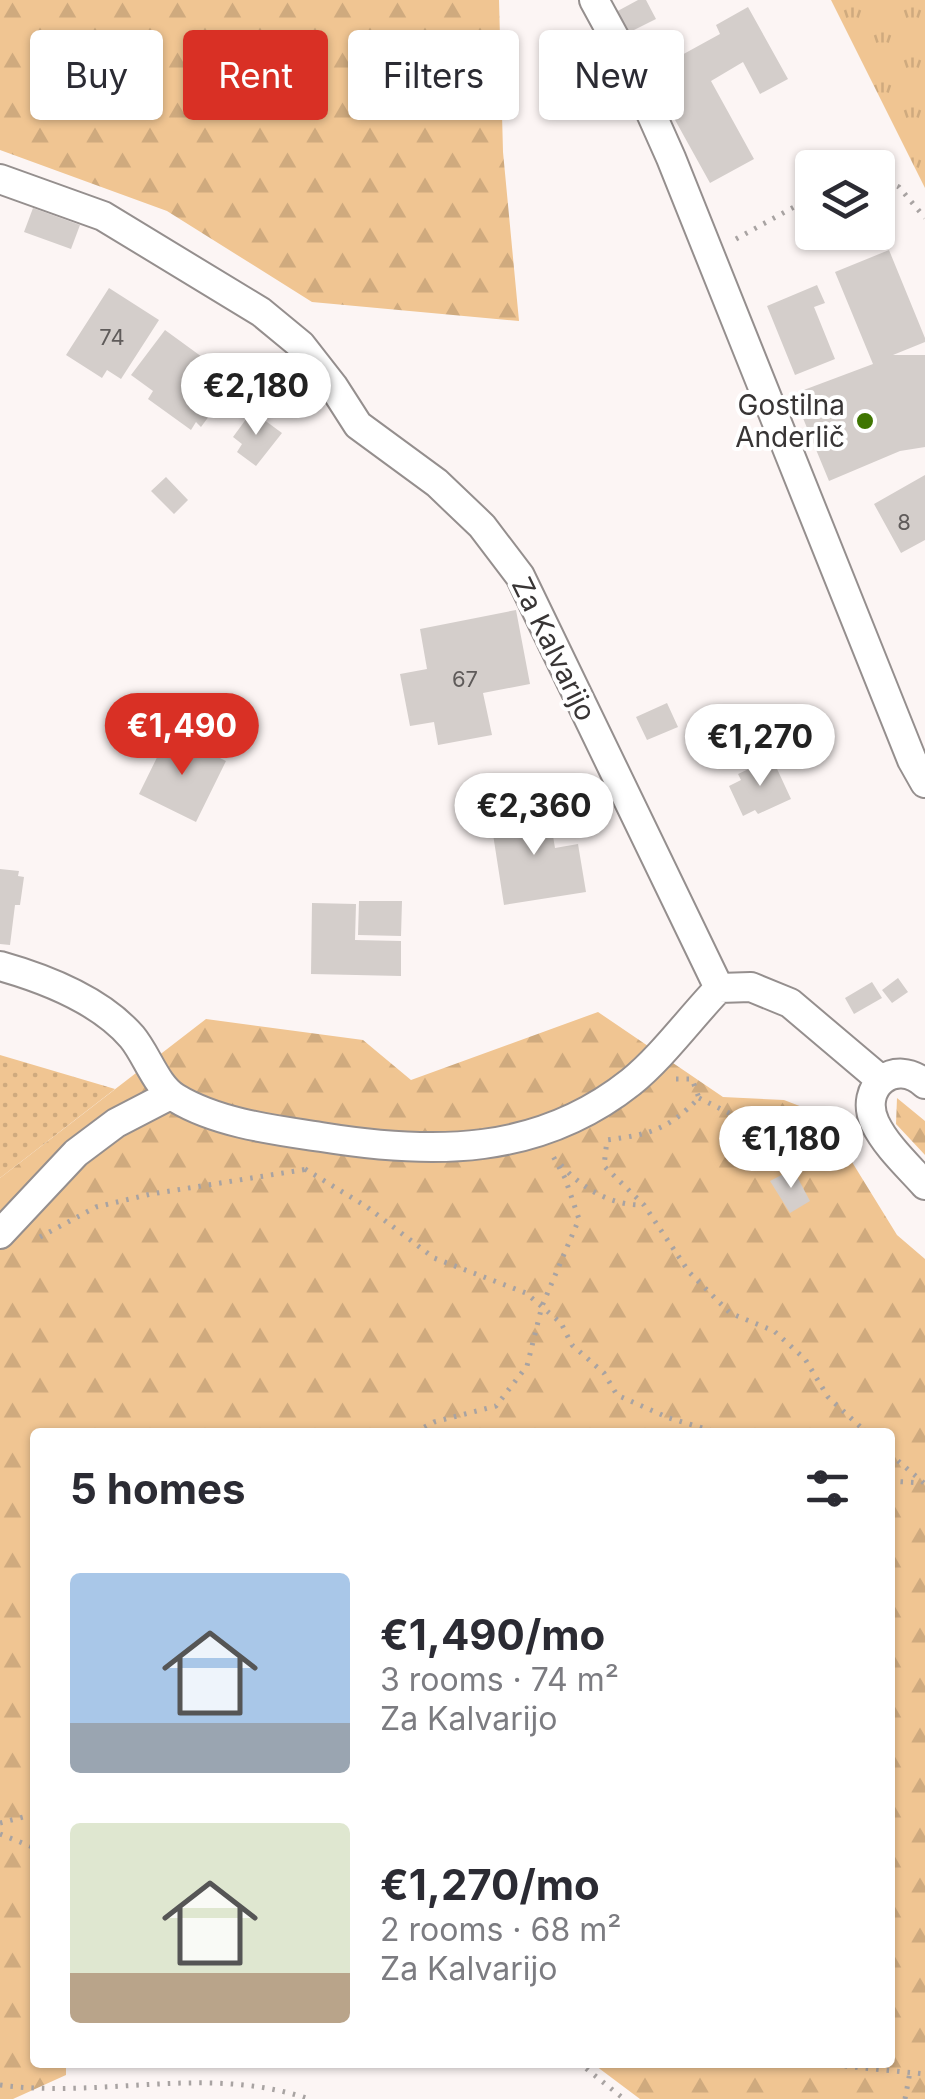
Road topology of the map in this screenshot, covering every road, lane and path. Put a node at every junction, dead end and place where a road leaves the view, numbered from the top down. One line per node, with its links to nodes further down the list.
1 (594, 0): 6 (street)
2 (0, 180): 9 (street, Za Kalvarijo)
3 (895, 186): 5 (path)
4 (795, 207): 6 (path)
5 (925, 218)
6 (709, 255): 7 (street)
7 (925, 782)
8 (0, 966): 13 (street)
9 (719, 988): 10 (street); 11 (street)
10 (633, 1080): 14 (path); 16 (street)
11 (881, 1080): 12 (street); 19 (street)
12 (925, 1084)
13 (170, 1095): 16 (street); 21 (street)
14 (699, 1098): 15 (path); 20 (path)
15 (774, 1140)
16 (545, 1144): 20 (path); 23 (path)
17 (323, 1166): 18 (path)
18 (305, 1169): 22 (path); 23 (path)
19 (925, 1186)
20 (644, 1204): 26 (path)
21 (0, 1234)
22 (36, 1240)
23 (542, 1306): 24 (path); 25 (path)
24 (423, 1428)
25 (702, 1428)
26 (862, 1428)
27 (895, 1458): 29 (path)
28 (895, 1481): 29 (path)
29 (924, 1483)
30 (30, 1815): 31 (path)
31 (0, 1824)
32 (0, 1834): 33 (path)
33 (30, 1846)
34 (585, 2068): 40 (path)
35 (867, 2068): 36 (path)
36 (910, 2072): 37 (path); 41 (path)
37 (925, 2074)
38 (0, 2085): 39 (path)
39 (310, 2099)
40 (624, 2099)
41 (905, 2099)

